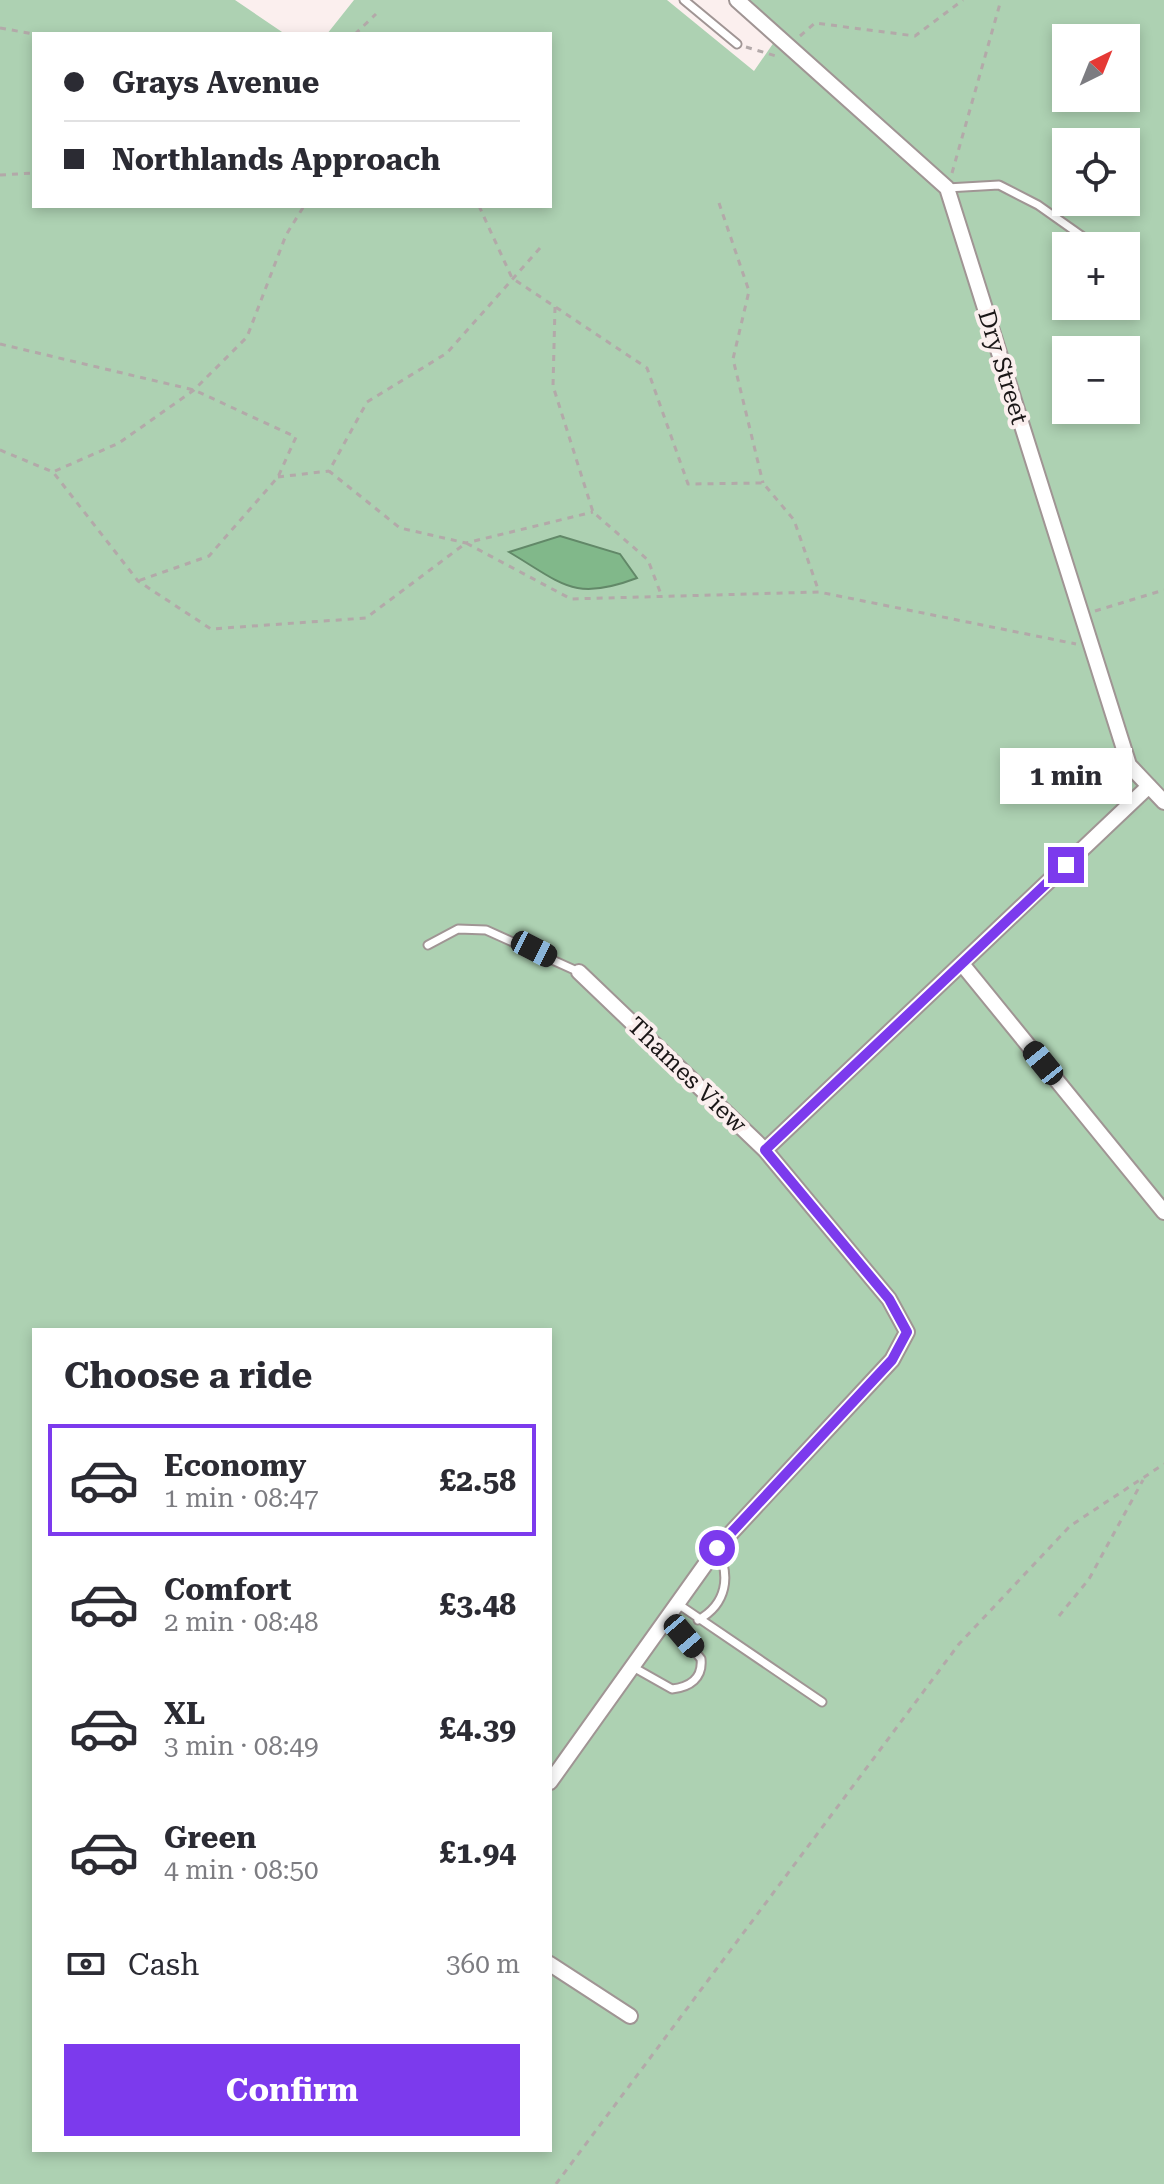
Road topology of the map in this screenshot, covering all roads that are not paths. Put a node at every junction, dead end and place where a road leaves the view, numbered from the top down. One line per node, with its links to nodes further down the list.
1 (684, 0): 3 (lane)
2 (737, 0): 4 (street)
3 (737, 44)
4 (947, 188): 5 (lane); 6 (street, Dry Street)
5 (1076, 232)
6 (1149, 786): 7 (street, Dry Street); 9 (street)
7 (1164, 802)
8 (428, 945): 10 (lane)
9 (962, 964): 11 (street); 12 (street)
10 (579, 972): 11 (street, Thames View)
11 (765, 1150): 13 (street, Thames View)
12 (1164, 1212)
13 (717, 1548): 14 (street); 16 (lane)
14 (676, 1603): 15 (street); 16 (lane)
15 (666, 1617): 17 (street); 17 (lane)
16 (698, 1620): 18 (lane)
17 (632, 1666): 19 (street)
18 (822, 1702)
19 (552, 1779)
20 (552, 1965): 21 (street)
21 (630, 2016)

